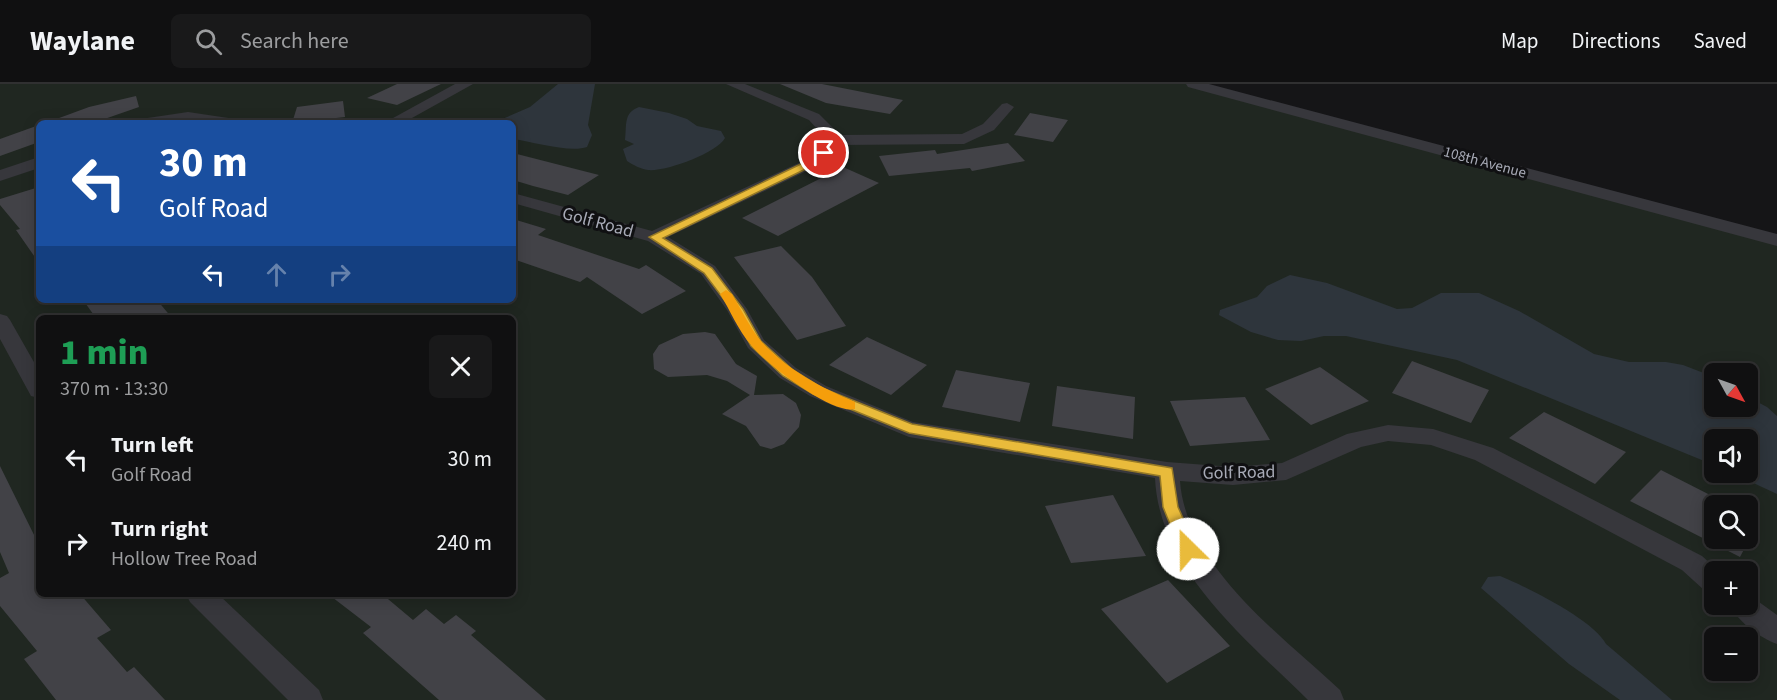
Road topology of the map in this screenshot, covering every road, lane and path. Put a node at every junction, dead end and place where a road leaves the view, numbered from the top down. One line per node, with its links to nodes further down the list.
1 (466, 84): 7 (street)
2 (733, 84): 8 (street)
3 (1192, 84): 13 (street, 108th Avenue)
4 (1007, 107): 8 (street)
5 (153, 120): 6 (street)
6 (226, 120)
7 (398, 120)
8 (836, 140): 12 (street)
9 (36, 163): 10 (street)
10 (0, 176)
11 (516, 199): 12 (street, Golf Road)
12 (654, 237): 16 (street, Golf Road)
13 (1777, 240)
14 (0, 320): 15 (street)
15 (36, 386)
16 (1167, 471): 17 (street, Golf Road); 22 (street)
17 (1704, 573)
18 (203, 597): 21 (street)
19 (1756, 615): 20 (street)
20 (1777, 632)
21 (308, 700)
22 (1329, 700)

